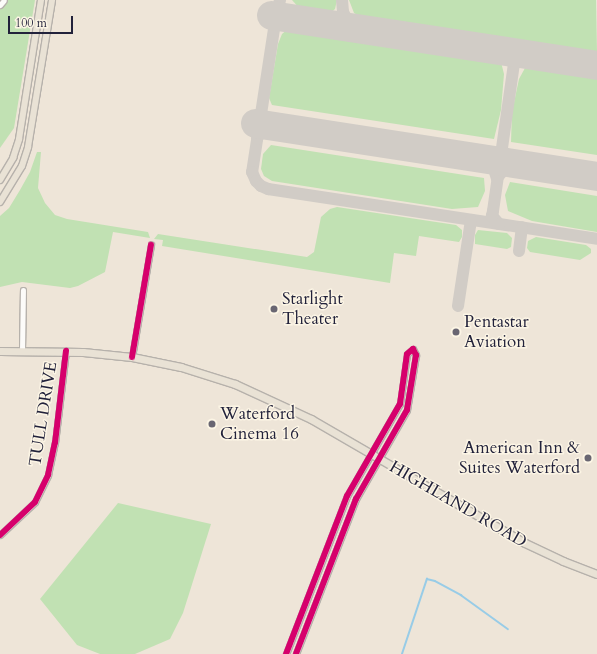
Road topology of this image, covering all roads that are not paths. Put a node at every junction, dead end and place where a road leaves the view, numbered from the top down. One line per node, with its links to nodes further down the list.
1 (4, 0): 4 (street)
2 (41, 0): 5 (main road)
3 (52, 0): 6 (main road)
4 (0, 5)
5 (0, 180)
6 (0, 202)
7 (151, 245): 12 (street)
8 (22, 290): 10 (street)
9 (0, 351): 10 (highway, HIGHLAND ROAD)
10 (22, 351): 11 (highway, HIGHLAND ROAD)
11 (66, 351): 12 (highway, HIGHLAND ROAD); 15 (street, TULL DRIVE)
12 (132, 357): 13 (highway, HIGHLAND ROAD)
13 (370, 454): 14 (highway, HIGHLAND ROAD); 14 (street); 17 (street)
14 (379, 459): 16 (highway, HIGHLAND ROAD); 18 (street)
15 (0, 536)
16 (597, 574)
17 (286, 654)
18 (296, 654)

